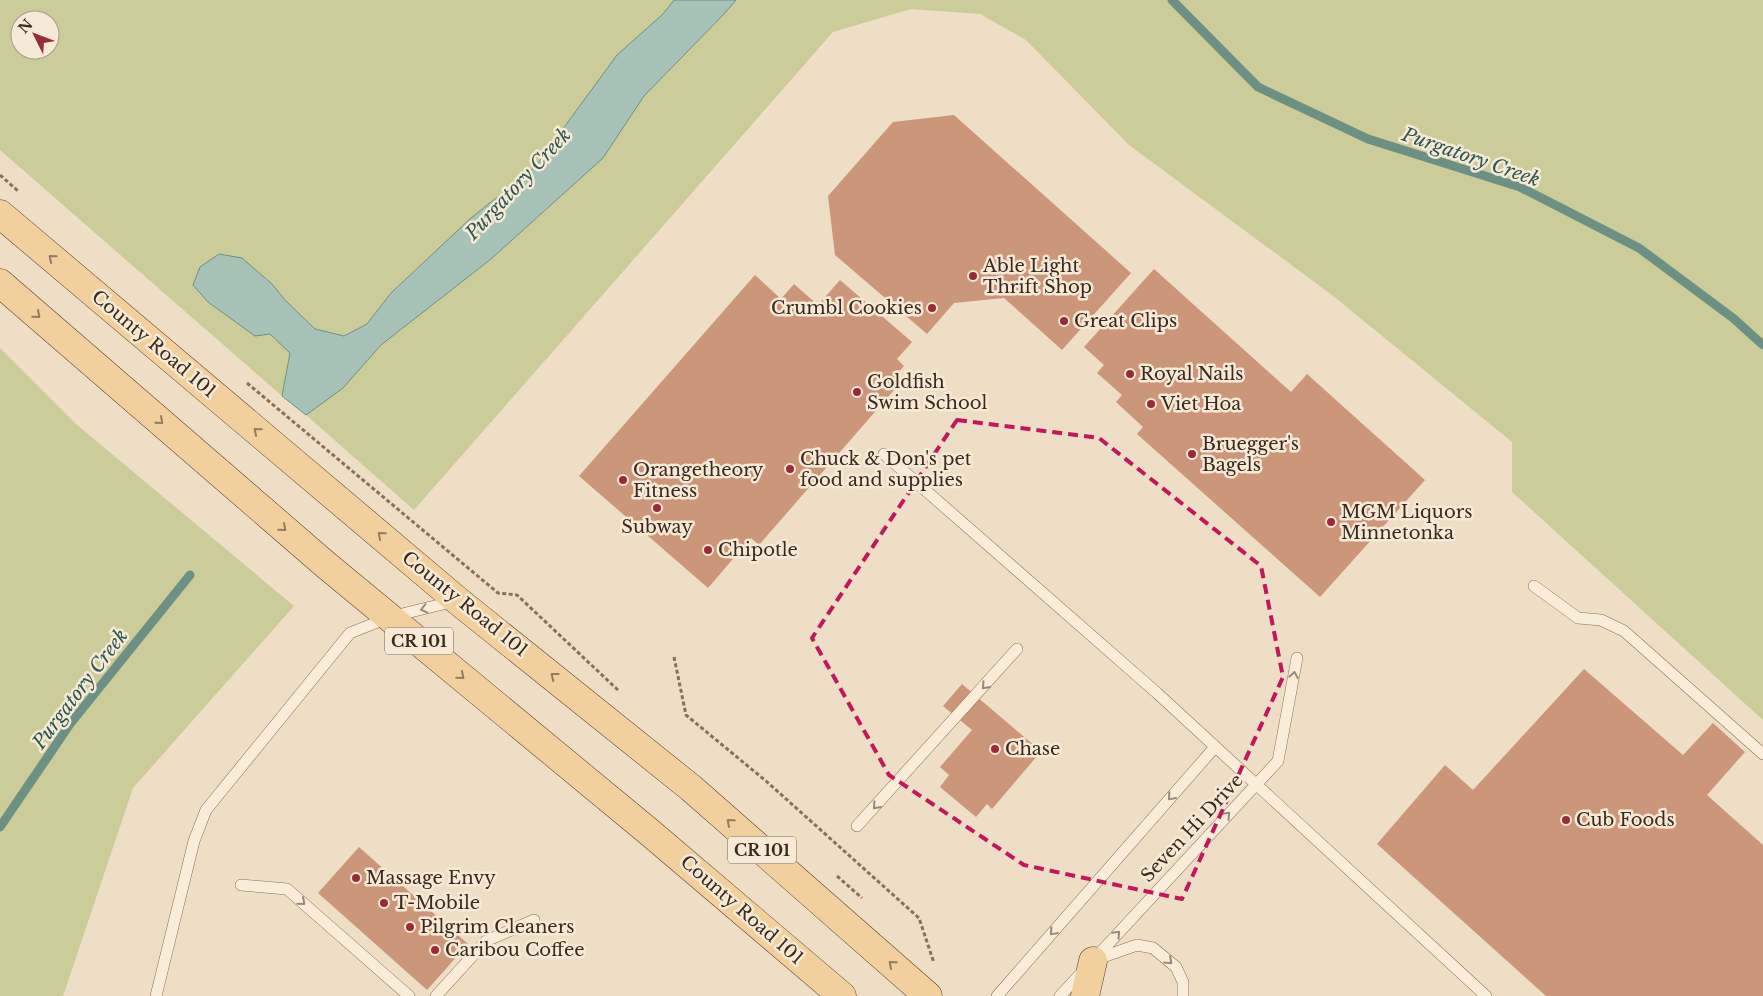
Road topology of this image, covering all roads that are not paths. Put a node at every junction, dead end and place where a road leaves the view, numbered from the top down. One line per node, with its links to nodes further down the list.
1 (0, 214): 5 (main road, County Road 101 / CR 101, one-way to 1)
2 (0, 283): 6 (main road, County Road 101 / CR 101, one-way to 6)
3 (884, 454): 9 (lane)
4 (1534, 586): 10 (lane)
5 (458, 600): 6 (lane, one-way to 6); 20 (main road, County Road 101 / CR 101, one-way to 5)
6 (390, 617): 16 (lane); 19 (main road, County Road 101 / CR 101, one-way to 19)
7 (1017, 650): 12 (lane, one-way to 12)
8 (1297, 658): 11 (lane, Seven Hi Drive, one-way to 8)
9 (1215, 747): 11 (lane); 21 (lane, Seven Hi Drive, one-way to 21)
10 (1763, 754)
11 (1256, 785): 15 (lane, Seven Hi Drive, one-way to 11); 25 (lane)
12 (857, 826)
13 (241, 885): 17 (lane, one-way to 17)
14 (534, 920): 18 (lane)
15 (1093, 960): 22 (lane, Seven Hi Drive); 23 (main road); 24 (lane, one-way to 24)
16 (156, 996)
17 (409, 996)
18 (436, 996)
19 (842, 996)
20 (928, 996)
21 (997, 996)
22 (1060, 996)
23 (1084, 996)
24 (1183, 996)
25 (1486, 996)

